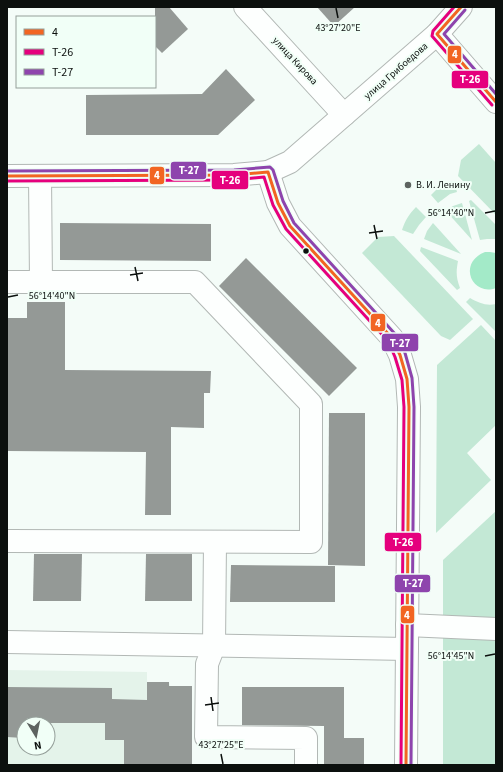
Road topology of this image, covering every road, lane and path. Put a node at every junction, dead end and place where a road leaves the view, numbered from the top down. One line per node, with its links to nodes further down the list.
1 (245, 7): 5 (street, улица Кирова)
2 (461, 7): 3 (street, улица Грибоедова)
3 (437, 34): 4 (street); 5 (street, улица Грибоедова)
4 (496, 102)
5 (344, 115): 6 (street, улица Грибоедова)
6 (268, 172): 8 (street, улица Грибоедова); 13 (street)
7 (7, 176): 8 (street, улица Грибоедова)
8 (40, 176): 10 (street)
9 (7, 282): 10 (street)
10 (41, 282): 12 (street)
11 (7, 541): 12 (street)
12 (215, 542): 16 (street)
13 (408, 625): 14 (street); 17 (street)
14 (496, 629)
15 (7, 642): 16 (street)
16 (214, 646): 17 (street); 18 (street)
17 (407, 649): 19 (street)
18 (306, 765)
19 (406, 765)

